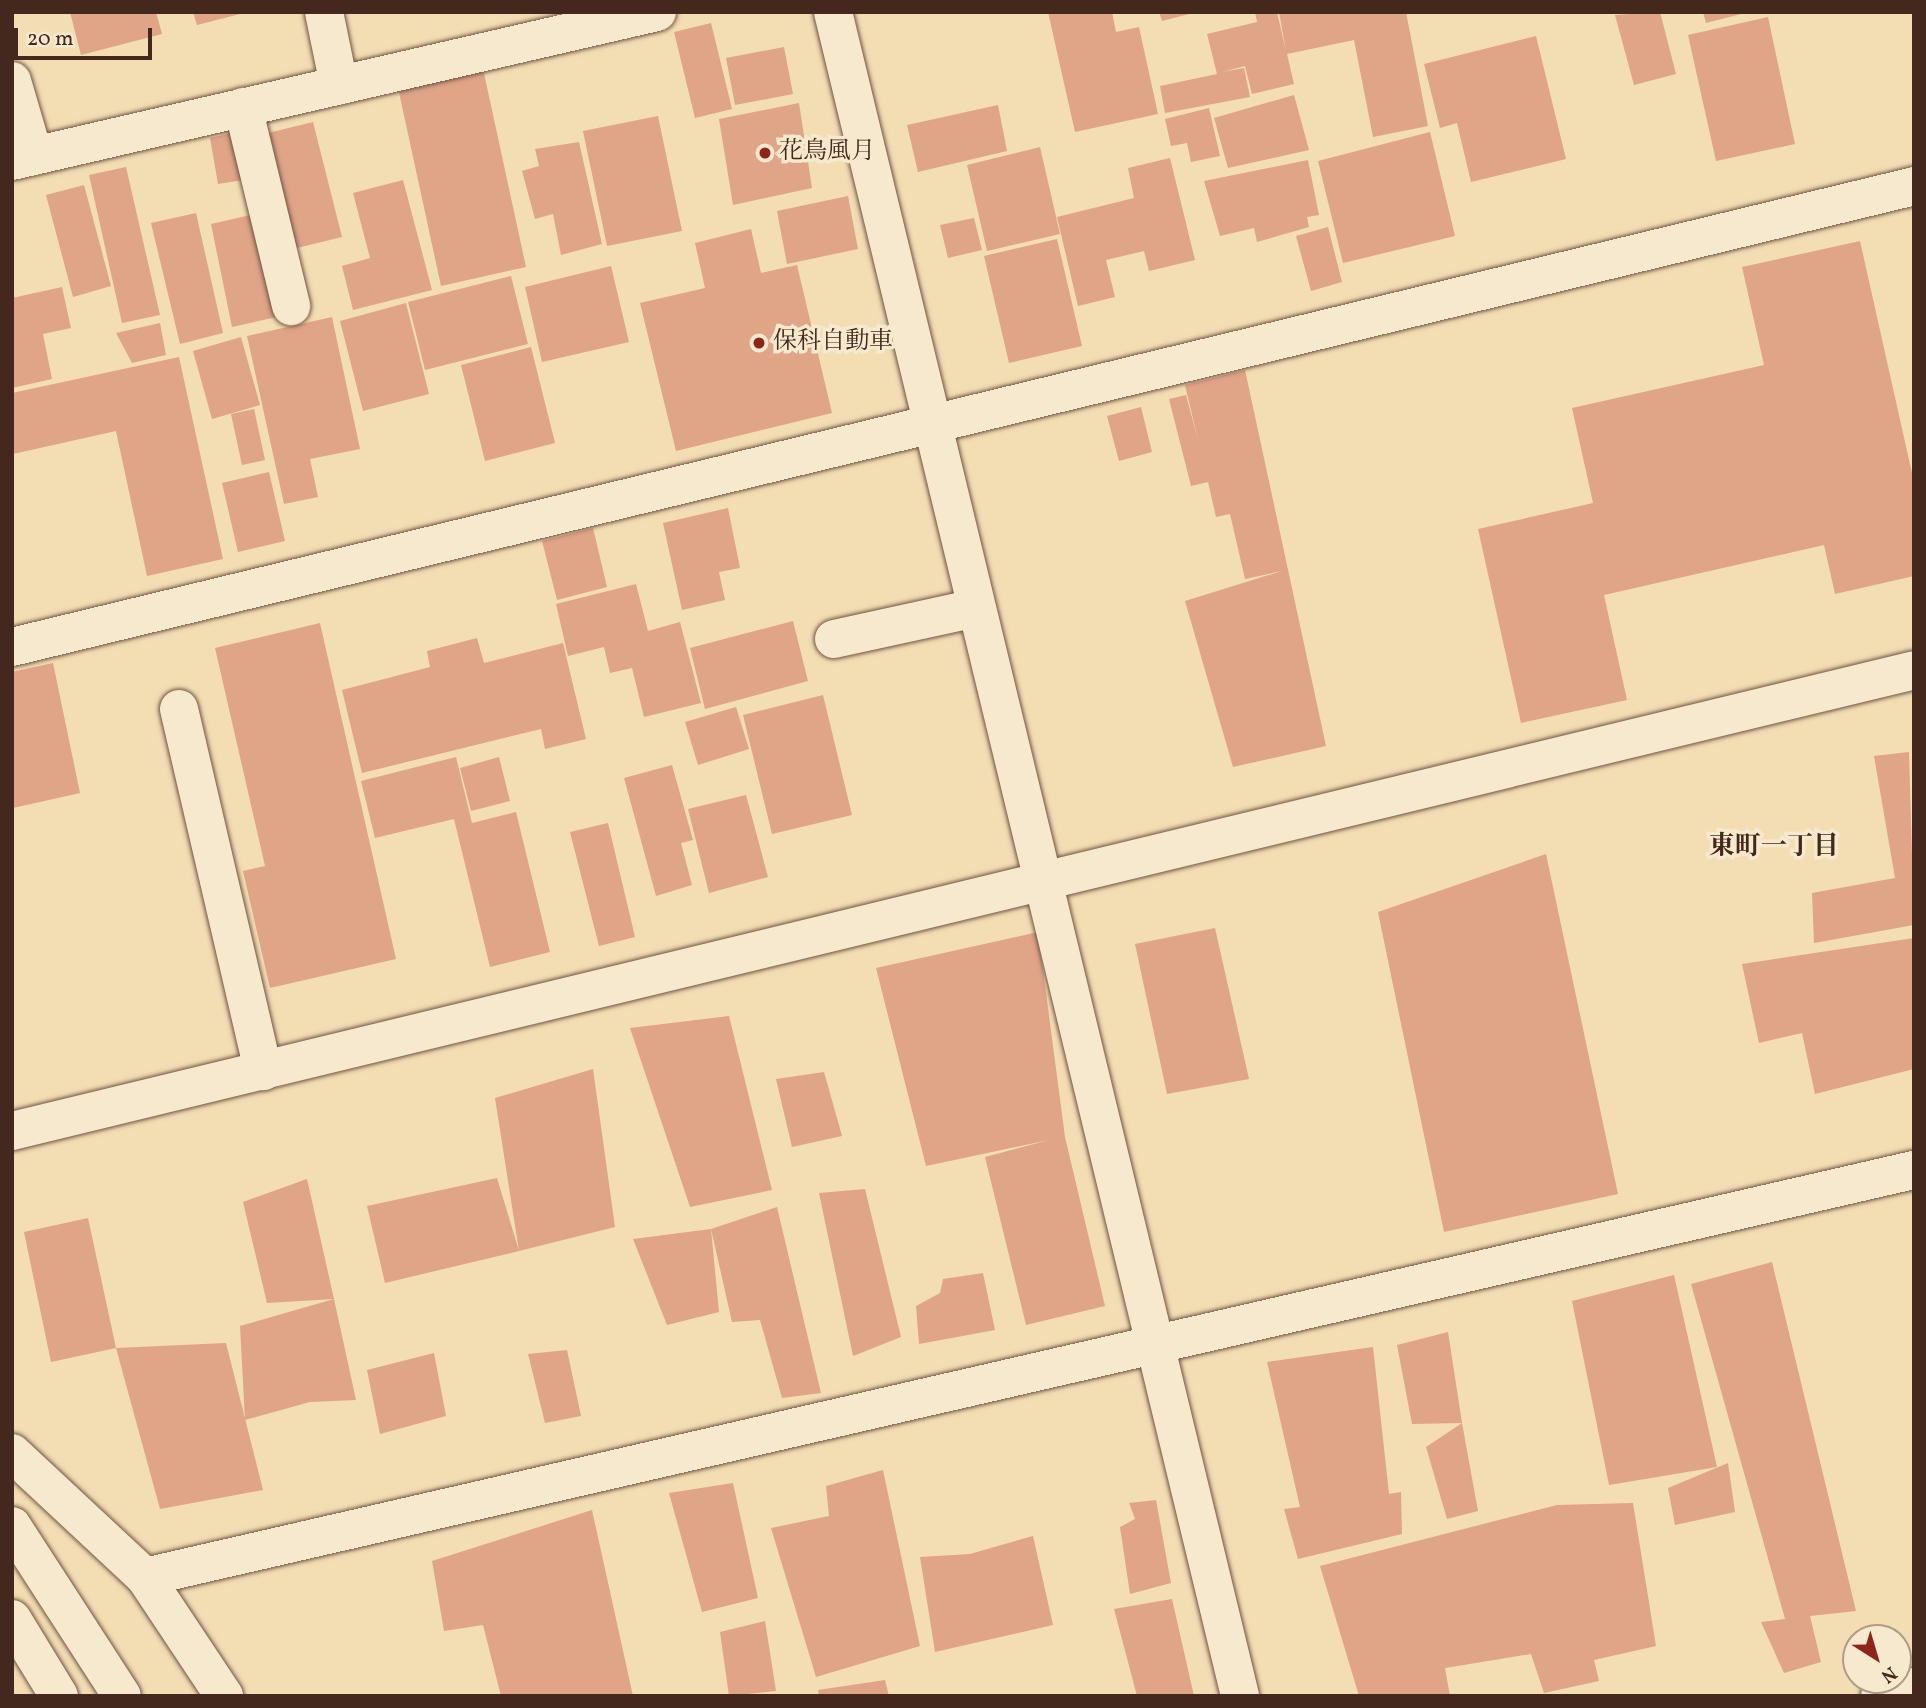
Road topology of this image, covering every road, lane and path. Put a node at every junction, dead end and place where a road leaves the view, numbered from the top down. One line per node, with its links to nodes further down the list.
1 (324, 12): 6 (street)
2 (657, 12): 4 (street)
3 (833, 12): 11 (street)
4 (540, 25): 6 (street)
5 (12, 81): 8 (street)
6 (339, 85): 7 (street)
7 (243, 107): 8 (street); 10 (street)
8 (23, 158)
9 (1914, 186): 11 (street)
10 (290, 306)
11 (932, 424): 12 (street); 14 (street)
12 (976, 608): 13 (street); 17 (street)
13 (834, 639)
14 (12, 647)
15 (1914, 670): 17 (street)
16 (179, 709): 18 (street)
17 (1042, 883): 18 (street); 21 (street)
18 (262, 1071): 19 (street)
19 (12, 1131)
20 (1914, 1170): 21 (street)
21 (1155, 1348): 24 (street); 30 (street)
22 (12, 1453): 24 (street)
23 (12, 1526): 28 (street)
24 (145, 1577): 29 (street)
25 (12, 1619): 27 (street)
26 (1914, 1687): 31 (street)
27 (59, 1696)
28 (122, 1696)
29 (224, 1696)
30 (1240, 1696)
31 (1880, 1696)

